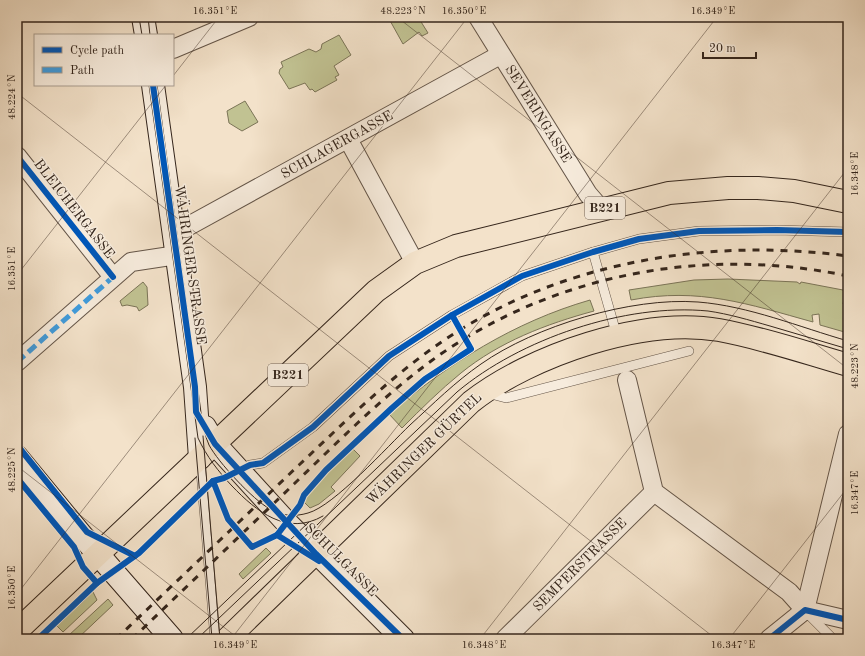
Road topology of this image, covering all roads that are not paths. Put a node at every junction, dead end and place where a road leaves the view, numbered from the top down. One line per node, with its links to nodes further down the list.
1 (144, 17): 4 (main road)
2 (249, 17): 5 (street)
3 (478, 17): 6 (street, SEVERINGASSE)
4 (146, 34)
5 (174, 49)
6 (500, 55): 8 (street, SCHLAGERGASSE); 11 (street, SEVERINGASSE)
7 (153, 86): 13 (main road, WÄHRINGER STRASSE)
8 (348, 139): 13 (street, SCHLAGERGASSE); 15 (street)
9 (17, 156): 16 (street, BLEICHERGASSE)
10 (848, 202): 11 (main road, B221)
11 (601, 209): 15 (main road, B221)
12 (848, 232): 14 (lane)
13 (175, 244): 16 (street, SCHLAGERGASSE); 24 (main road, WÄHRINGER STRASSE)
14 (594, 252): 17 (lane); 26 (lane)
15 (415, 263): 24 (main road, B221)
16 (112, 277): 19 (street, SCHLAGERGASSE)
17 (616, 336): 20 (main road, WÄHRINGER GÜRTEL); 22 (main road, WÄHRINGER GÜRTEL)
18 (689, 351): 22 (lane)
19 (17, 362)
20 (848, 365)
21 (628, 380): 27 (street)
22 (484, 392): 29 (main road, WÄHRINGER GÜRTEL)
23 (848, 434): 30 (street)
24 (208, 451): 26 (main road, SCHULGASSE); 28 (main road, B221); 34 (lane, WÄHRINGER STRASSE)
25 (17, 457): 28 (main road)
26 (239, 469): 29 (main road, SCHULGASSE)
27 (654, 492): 30 (street); 37 (street, SEMPERSTRASSE)
28 (98, 554): 32 (main road, B221); 33 (main road)
29 (316, 554): 35 (main road, WÄHRINGER GÜRTEL); 36 (main road, SCHULGASSE)
30 (804, 610): 31 (street); 38 (street); 39 (lane)
31 (848, 620)
32 (17, 630)
33 (172, 639)
34 (215, 639)
35 (227, 639)
36 (403, 639)
37 (505, 639)
38 (770, 639)
39 (833, 639)

